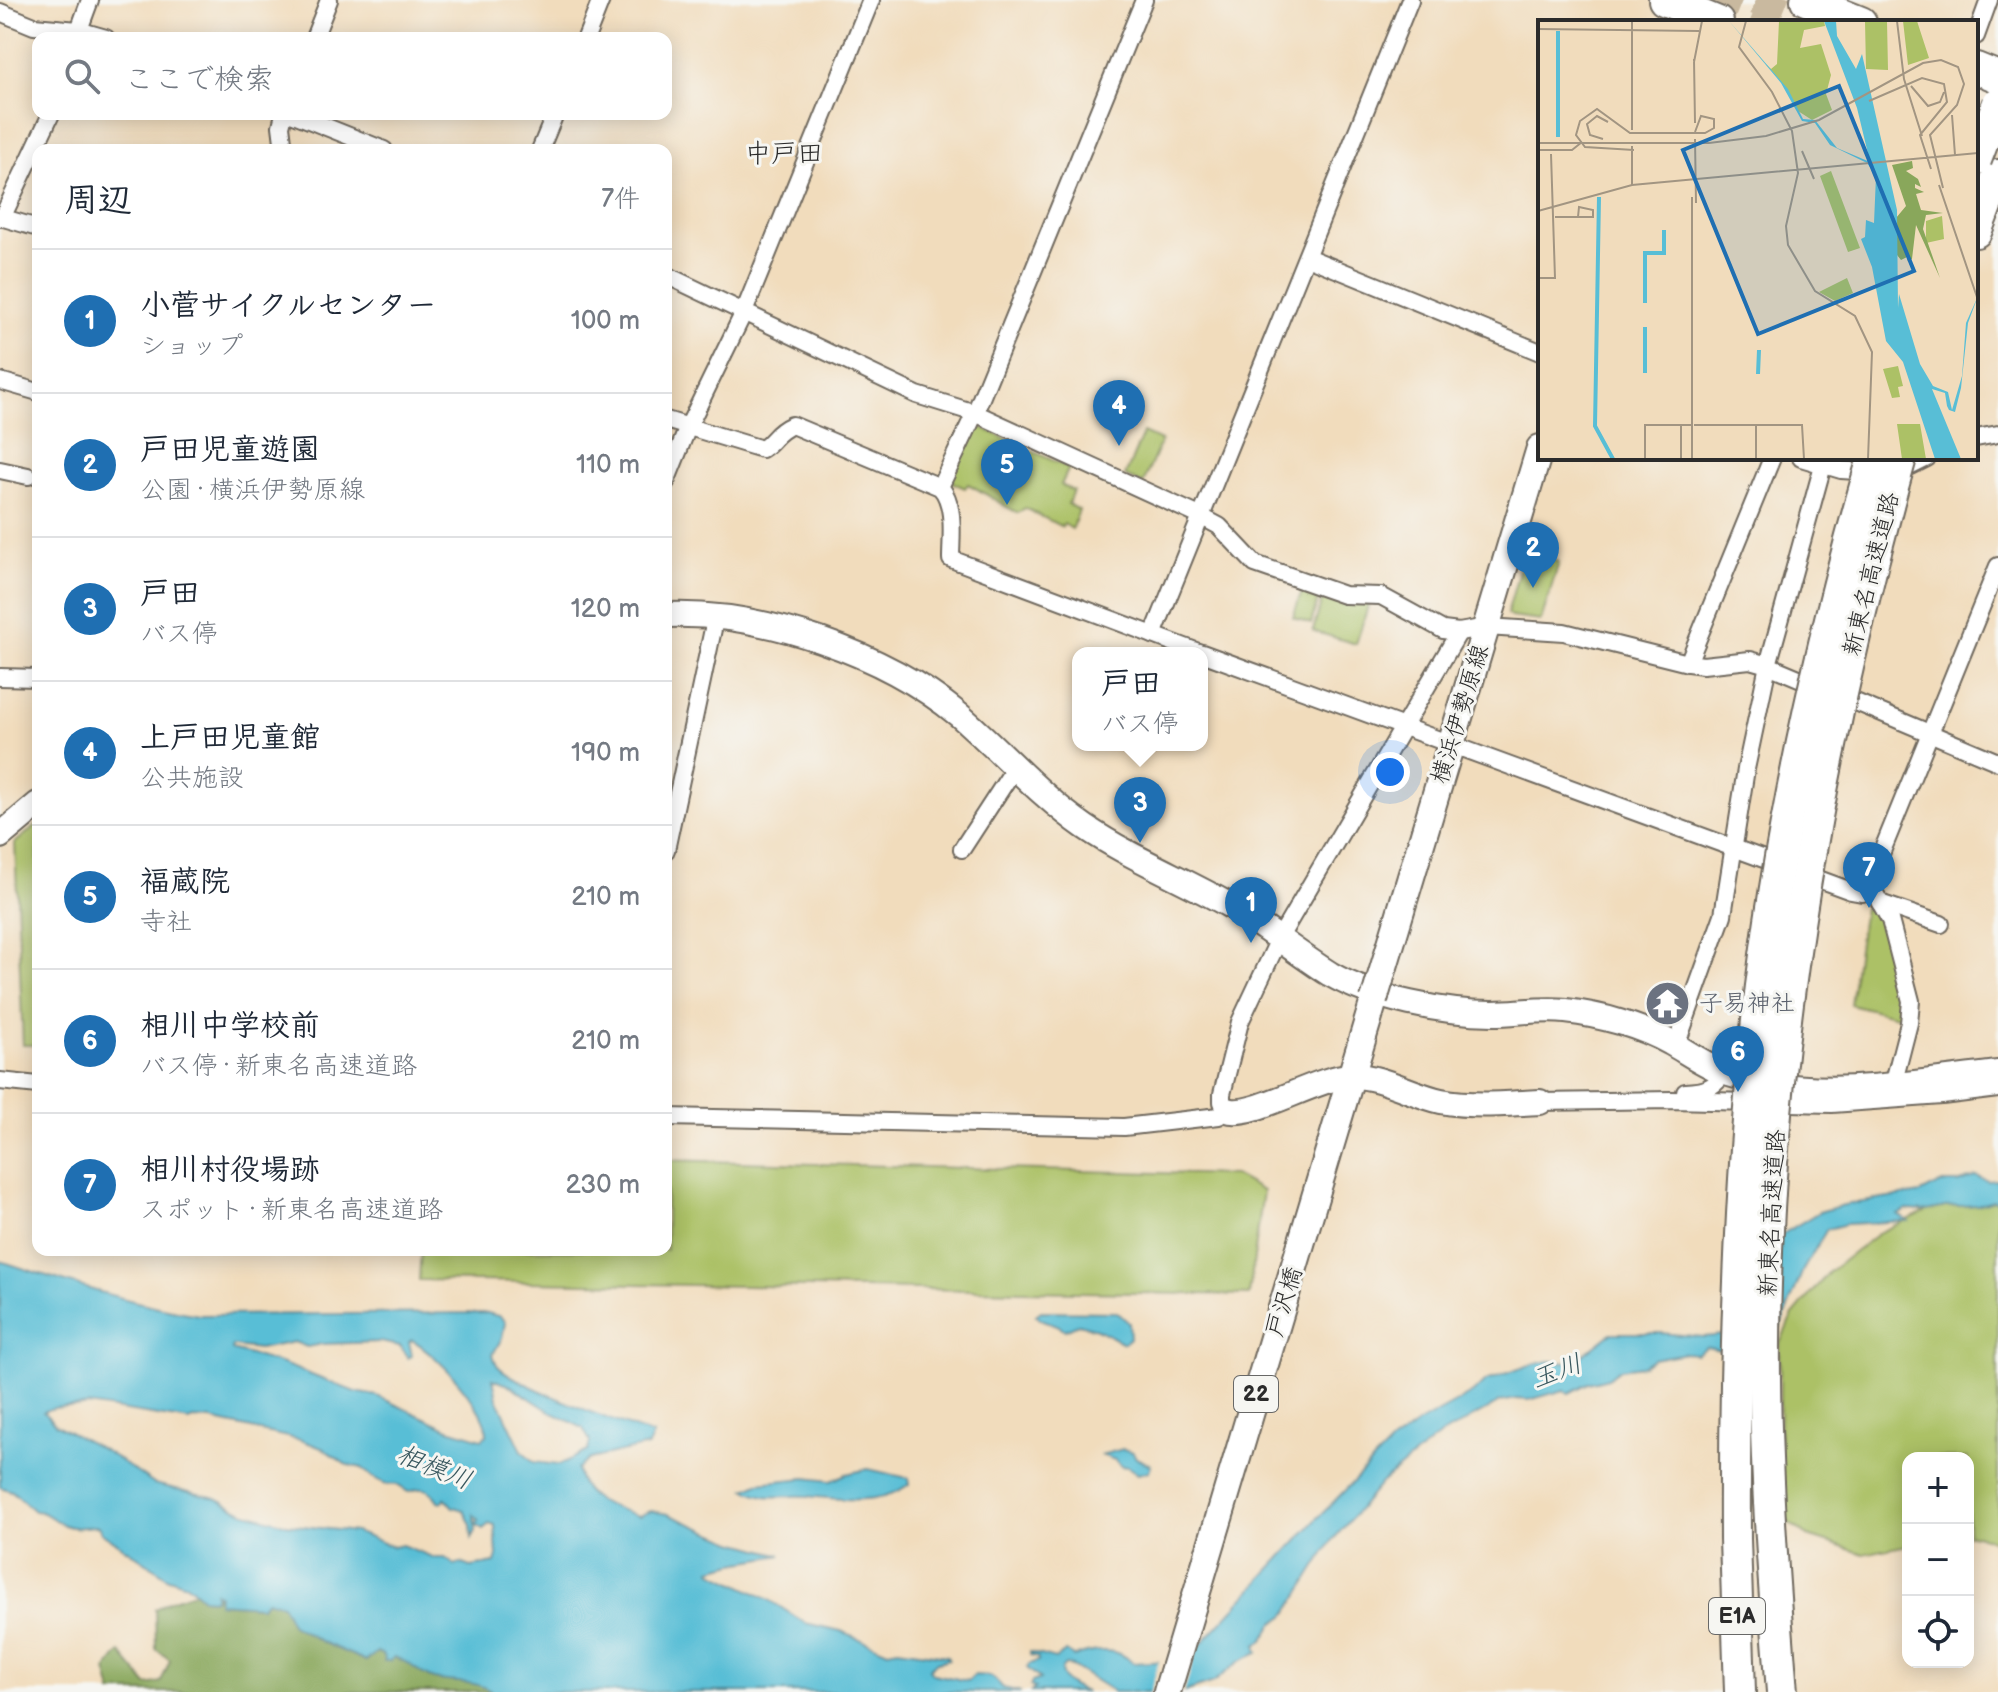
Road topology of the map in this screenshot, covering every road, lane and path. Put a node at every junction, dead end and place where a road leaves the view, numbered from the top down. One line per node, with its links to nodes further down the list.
1 (90, 0): 15 (street)
2 (329, 0): 16 (street)
3 (601, 0): 17 (street)
4 (871, 0): 44 (street)
5 (1144, 0): 48 (street)
6 (1410, 0): 42 (street)
7 (1989, 0): 13 (street)
8 (1819, 2): 12 (highway)
9 (1676, 7): 11 (highway)
10 (0, 12): 14 (street)
11 (1712, 20)
12 (1857, 20)
13 (1978, 30)
14 (66, 32)
15 (78, 32)
16 (316, 32)
17 (588, 32)
18 (1978, 65): 20 (highway)
19 (1978, 66): 21 (highway)
20 (1998, 68)
21 (1998, 77)
22 (1978, 90): 23 (highway)
23 (1998, 100): 36 (highway, bridge)
24 (1978, 109): 25 (highway)
25 (1998, 117)
26 (48, 120): 32 (street)
27 (282, 120): 33 (street)
28 (309, 120): 34 (street)
29 (552, 120): 35 (street)
30 (1978, 128): 31 (highway)
31 (1998, 136)
32 (38, 144)
33 (283, 144)
34 (369, 144)
35 (542, 144)
36 (1978, 155)
37 (32, 158): 39 (street)
38 (1998, 175): 41 (highway)
39 (1, 218): 40 (street)
40 (32, 226)
41 (1978, 227)
42 (1307, 257): 45 (street); 63 (street)
43 (672, 278): 44 (street)
44 (744, 312): 48 (street); 50 (street)
45 (1538, 351)
46 (10, 381): 47 (street)
47 (32, 390)
48 (975, 413): 62 (street); 63 (street)
49 (672, 422): 50 (street)
50 (688, 427): 59 (street); 62 (street)
51 (1998, 434): 52 (street)
52 (1978, 438)
53 (1538, 455): 67 (main road, 横浜伊勢原線 / 22)
54 (1771, 460): 72 (street)
55 (1872, 460): 102 (highway, 新東名高速道路 / E1A, bridge)
56 (1900, 460): 103 (highway, 新東名高速道路 / E1A, bridge)
57 (1923, 460): 58 (street)
58 (1824, 462): 73 (street)
59 (672, 467)
60 (0, 470): 61 (street)
61 (28, 476)
62 (940, 487): 69 (street)
63 (1202, 517): 68 (street); 69 (street)
64 (1998, 566): 77 (street)
65 (672, 615): 66 (street)
66 (716, 615): 80 (street); 82 (street)
67 (1487, 627): 68 (street); 72 (street); 78 (main road, 横浜伊勢原線 / 22)
68 (1459, 632): 76 (street)
69 (1153, 635): 70 (street)
70 (1185, 647)
71 (1208, 656): 76 (street)
72 (1688, 663): 73 (street)
73 (1768, 665): 77 (street); 84 (street)
74 (0, 677): 75 (street)
75 (32, 678)
76 (1403, 727): 78 (street); 89 (street)
77 (1929, 735): 79 (street); 86 (street)
78 (1451, 744): 84 (street); 96 (main road, 横浜伊勢原線 / 22)
79 (1998, 762)
80 (1016, 766): 85 (street); 89 (street)
81 (32, 809): 83 (street)
82 (672, 822)
83 (0, 836)
84 (1734, 848): 86 (street); 90 (street)
85 (962, 849)
86 (1872, 888): 87 (street)
87 (1880, 903): 88 (street); 95 (street)
88 (1941, 924)
89 (1280, 937): 90 (street); 99 (street)
90 (1676, 1046): 91 (street)
91 (1725, 1073): 95 (street); 98 (street)
92 (1998, 1073): 95 (street)
93 (0, 1081): 94 (street)
94 (32, 1084)
95 (1893, 1085)
96 (1348, 1086): 98 (street); 99 (street); 101 (main road, 戸沢橋 / 22)
97 (1998, 1089): 98 (street)
98 (1540, 1102)
99 (1223, 1113): 100 (street)
100 (672, 1117)
101 (1167, 1692)
102 (1740, 1692)
103 (1782, 1692)

